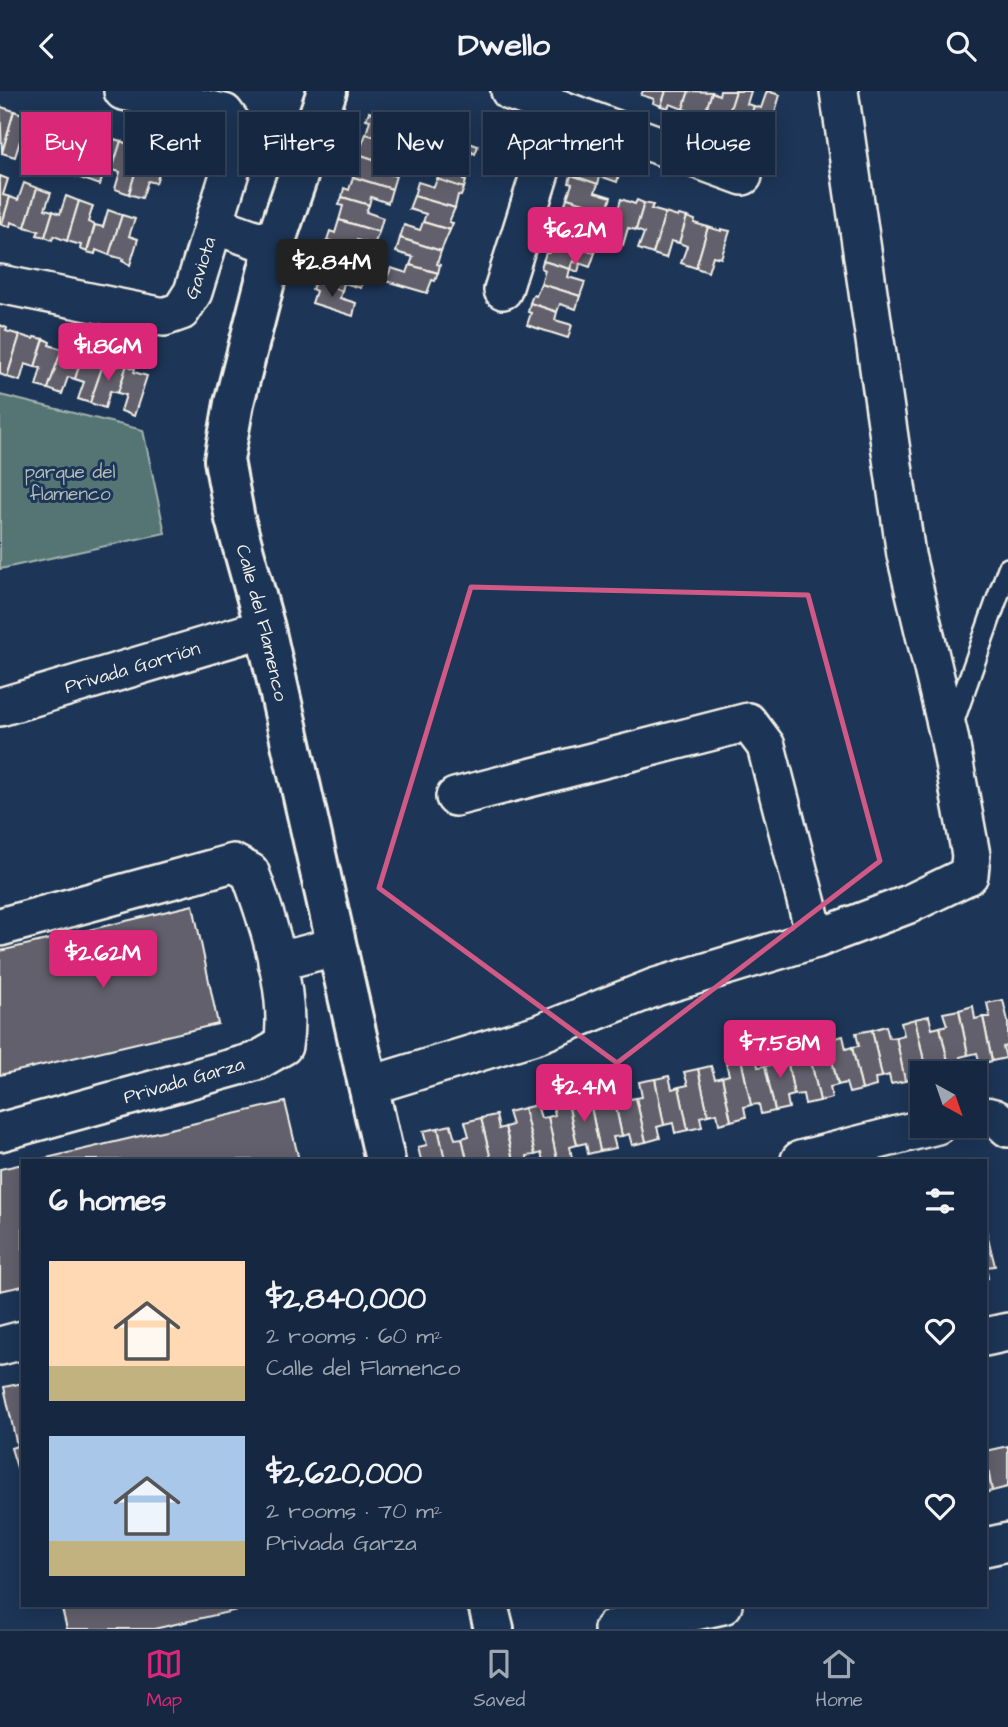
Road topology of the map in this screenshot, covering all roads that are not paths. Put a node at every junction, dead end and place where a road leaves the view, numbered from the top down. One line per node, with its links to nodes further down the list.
1 (123, 91): 7 (street, Gaviota)
2 (327, 91): 8 (street, Calle del Flamenco)
3 (510, 91): 5 (street)
4 (839, 91): 14 (street)
5 (560, 109): 6 (street); 10 (street)
6 (743, 176)
7 (215, 225): 8 (street, Gaviota); 9 (street, Gaviota)
8 (275, 246): 12 (street, Calle del Flamenco)
9 (0, 284)
10 (503, 290)
11 (1008, 568): 14 (lane)
12 (265, 628): 13 (street, Privada Gorrión); 18 (street, Calle del Flamenco)
13 (0, 707)
14 (949, 736): 17 (street)
15 (455, 797): 17 (street)
16 (0, 927): 19 (street, Privada Garza)
17 (816, 939): 20 (street)
18 (337, 946): 19 (street); 20 (street, Calle del Flamenco)
19 (277, 962): 23 (street, Privada Garza)
20 (368, 1086): 25 (street, Calle del Flamenco)
21 (987, 1115): 22 (street)
22 (1008, 1128)
23 (0, 1132)
24 (910, 1132): 26 (street)
25 (385, 1159)
26 (804, 1159)
27 (1008, 1332): 28 (street)
28 (987, 1337)
29 (21, 1341): 30 (street)
30 (0, 1346)
31 (1008, 1542): 32 (street)
32 (987, 1547)
33 (488, 1607): 35 (street)
34 (714, 1607): 36 (street)
35 (494, 1629)
36 (613, 1629)

